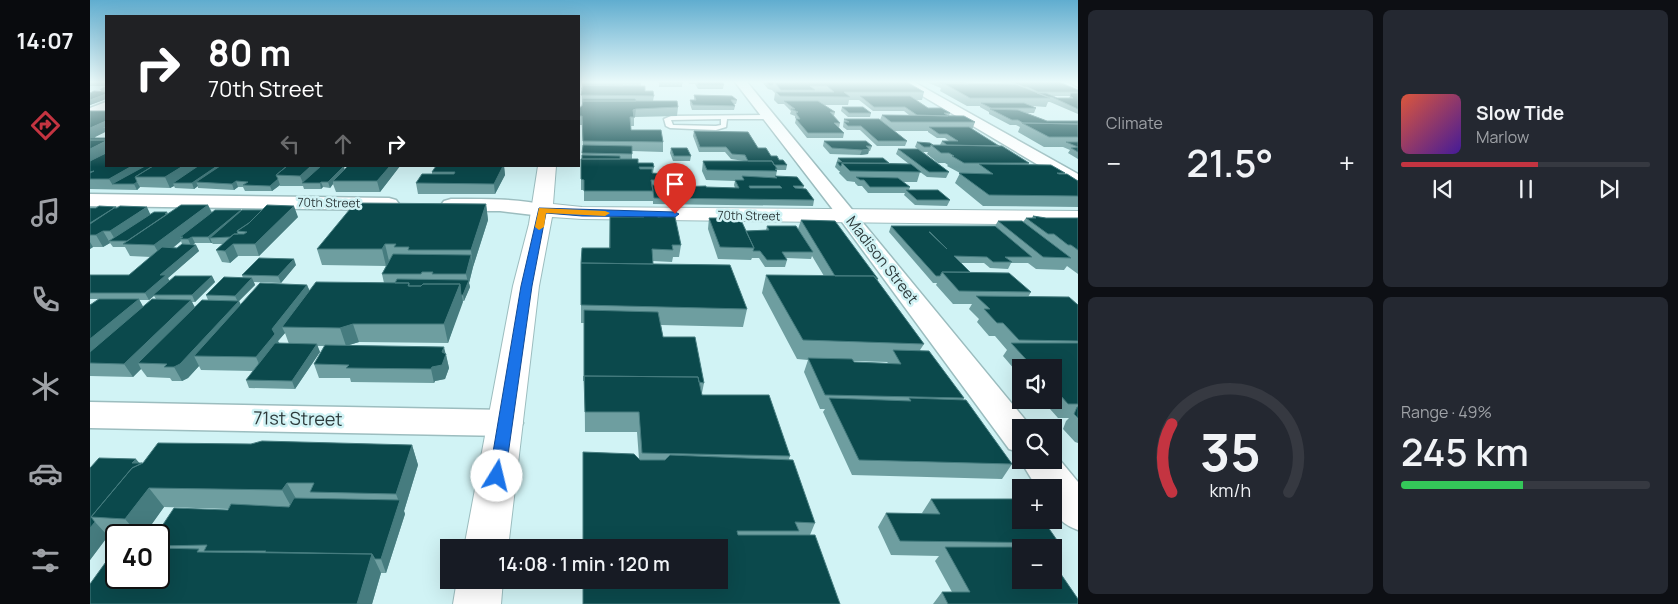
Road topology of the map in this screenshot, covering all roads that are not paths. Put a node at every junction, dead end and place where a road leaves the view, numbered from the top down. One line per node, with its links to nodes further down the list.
1 (764, 110): 5 (street, Madison Street)
2 (954, 110): 8 (street)
3 (90, 113): 4 (street)
4 (105, 113)
5 (769, 117): 6 (lane); 13 (street, Madison Street)
6 (724, 118): 6 (lane)
7 (547, 167): 12 (street)
8 (1078, 181)
9 (90, 200): 10 (street, 70th Street)
10 (410, 204)
11 (430, 204): 12 (street, 70th Street)
12 (542, 210): 13 (street, 70th Street); 16 (street)
13 (849, 217): 14 (street, 70th Street); 17 (street, Madison Street)
14 (1078, 218)
15 (90, 415): 16 (street, 71st Street)
16 (506, 423): 20 (street)
17 (1012, 427)
18 (1045, 469): 19 (street)
19 (1078, 512)
20 (487, 539)
21 (478, 589): 22 (street)
22 (476, 604)

